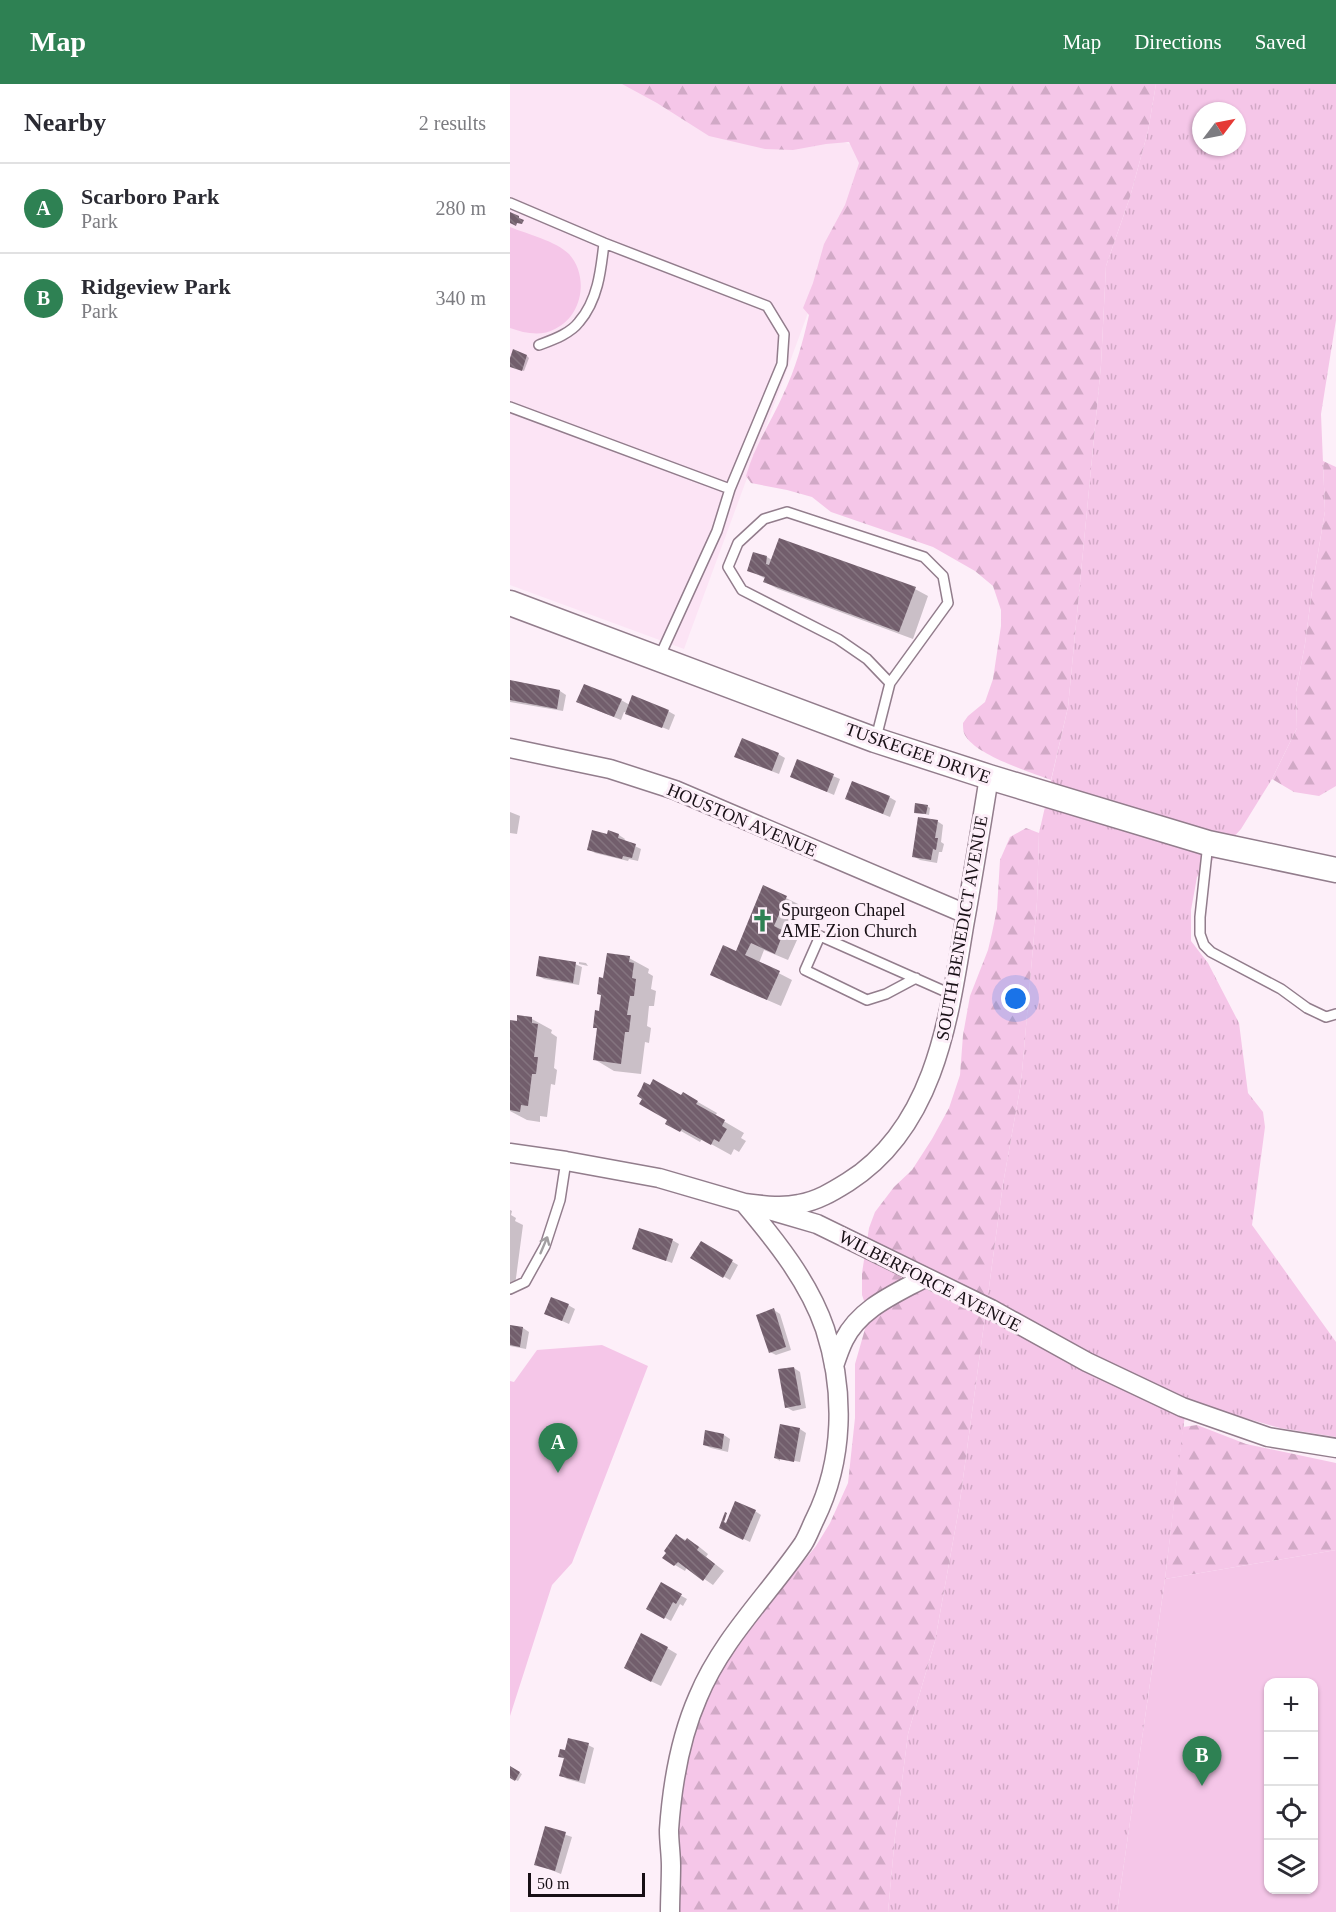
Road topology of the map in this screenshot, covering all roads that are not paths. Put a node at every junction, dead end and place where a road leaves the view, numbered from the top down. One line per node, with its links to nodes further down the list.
1 (510, 203): 2 (lane)
2 (604, 243): 3 (lane); 5 (lane)
3 (539, 345)
4 (510, 407): 5 (lane)
5 (730, 489): 7 (lane)
6 (510, 603): 7 (street, TUSKEGEE DRIVE)
7 (658, 658): 9 (street, TUSKEGEE DRIVE)
8 (890, 683): 8 (lane); 9 (lane)
9 (875, 740): 11 (street, TUSKEGEE DRIVE)
10 (510, 748): 14 (street, HOUSTON AVENUE)
11 (989, 777): 12 (street, TUSKEGEE DRIVE); 14 (street, SOUTH BENEDICT AVENUE)
12 (1208, 843): 13 (street, TUSKEGEE DRIVE); 17 (lane)
13 (1336, 870)
14 (966, 914): 16 (street, SOUTH BENEDICT AVENUE)
15 (916, 978): 15 (lane); 16 (lane)
16 (953, 995): 20 (street, SOUTH BENEDICT AVENUE)
17 (1336, 1014)
18 (510, 1153): 19 (street, WILBERFORCE AVENUE)
19 (566, 1161): 20 (street, WILBERFORCE AVENUE); 22 (lane, one-way to 19)
20 (744, 1203): 21 (street, WILBERFORCE AVENUE); 23 (street)
21 (924, 1278): 23 (street); 24 (street, WILBERFORCE AVENUE)
22 (510, 1289)
23 (834, 1366): 25 (street)
24 (1336, 1448)
25 (670, 1912)

